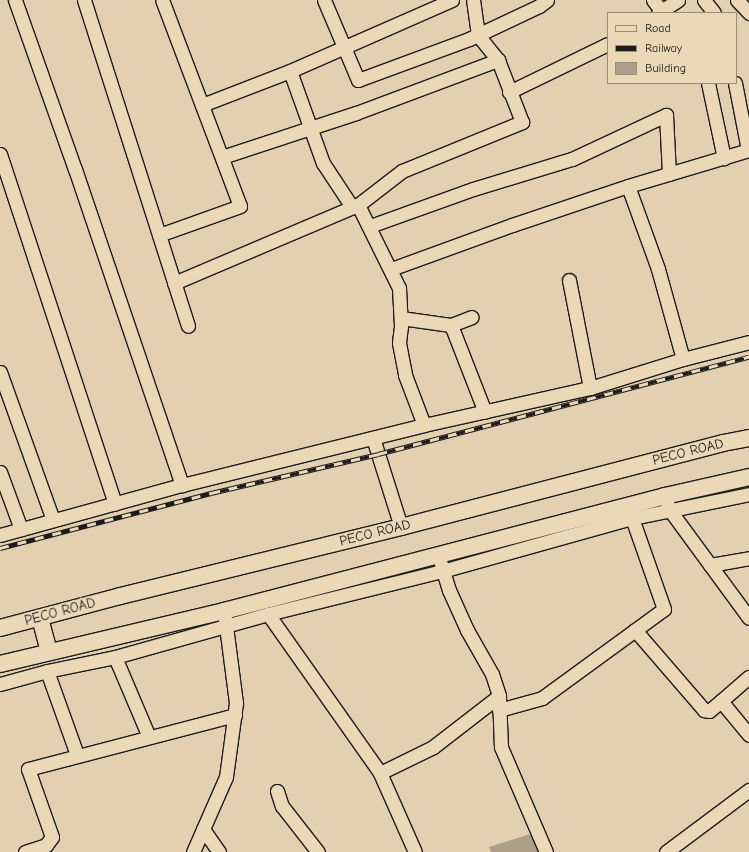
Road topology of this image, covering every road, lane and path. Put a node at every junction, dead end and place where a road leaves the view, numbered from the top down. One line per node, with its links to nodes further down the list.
1 (15, 0): 51 (street)
2 (84, 0): 33 (street)
3 (162, 0): 23 (street)
4 (325, 0): 17 (street)
5 (452, 0): 17 (street)
6 (473, 0): 15 (street)
7 (547, 0): 15 (street)
8 (653, 0): 12 (street)
9 (678, 0): 12 (street)
10 (704, 0): 13 (street)
11 (737, 0): 14 (street)
12 (661, 12)
13 (713, 12)
14 (749, 13)
15 (478, 35): 17 (street); 18 (street)
16 (607, 44): 22 (street)
17 (344, 47): 19 (street)
18 (498, 60): 22 (street); 24 (street)
19 (290, 72): 23 (street); 24 (street)
20 (708, 84): 28 (street)
21 (735, 84): 25 (street)
22 (509, 92): 31 (street)
23 (202, 106): 27 (street)
24 (310, 127): 27 (street); 31 (street)
25 (748, 150): 28 (street)
26 (0, 154): 54 (street)
27 (222, 157): 33 (street)
28 (724, 158): 29 (street)
29 (669, 174): 30 (street); 32 (street)
30 (628, 186): 34 (street); 42 (street)
31 (355, 206): 32 (street); 36 (street)
32 (370, 226): 34 (street)
33 (159, 235): 36 (street)
34 (391, 269): 38 (street)
35 (569, 280): 44 (street)
36 (174, 283): 40 (street)
37 (472, 316): 39 (street)
38 (401, 318): 39 (street); 46 (street)
39 (451, 325): 45 (street)
40 (188, 326)
41 (749, 342): 42 (street)
42 (683, 359): 44 (street)
43 (0, 372): 56 (street)
44 (590, 388): 45 (street)
45 (484, 412): 46 (street)
46 (424, 425): 47 (street)
47 (373, 438): 51 (street); 57 (street)
48 (749, 438): 57 (main road, PECO ROAD)
49 (0, 472): 58 (street)
50 (749, 477): 53 (main road)
51 (182, 485): 54 (street)
52 (749, 494): 53 (street)
53 (667, 502): 55 (street); 60 (main road); 62 (street)
54 (115, 504): 56 (street)
55 (632, 518): 63 (street); 69 (street)
56 (53, 520): 58 (street)
57 (401, 527): 65 (main road, PECO ROAD)
58 (21, 529): 59 (street)
59 (0, 535)
60 (439, 556): 63 (street); 66 (main road)
61 (749, 558): 62 (street)
62 (710, 565): 67 (street)
63 (442, 571): 64 (street); 76 (street)
64 (268, 614): 66 (street); 83 (street)
65 (40, 618): 68 (main road, PECO ROAD); 70 (main road)
66 (225, 618): 70 (main road); 71 (street); 79 (street)
67 (749, 618)
68 (0, 628)
69 (635, 630): 77 (street); 78 (street)
70 (49, 652): 72 (main road)
71 (115, 657): 73 (street); 81 (street)
72 (0, 664)
73 (47, 671): 75 (street); 82 (street)
74 (749, 677): 77 (street)
75 (0, 684)
76 (499, 696): 78 (street); 83 (street)
77 (721, 701): 80 (street)
78 (499, 710): 92 (street)
79 (235, 715): 81 (street); 86 (street)
80 (749, 735)
81 (149, 737): 82 (street)
82 (77, 755): 87 (street)
83 (380, 773): 91 (street)
84 (749, 790): 93 (street)
85 (277, 792): 90 (street)
86 (203, 829): 88 (street); 89 (street)
87 (25, 852)
88 (193, 852)
89 (220, 852)
90 (318, 852)
91 (415, 852)
92 (546, 852)
93 (666, 852)

